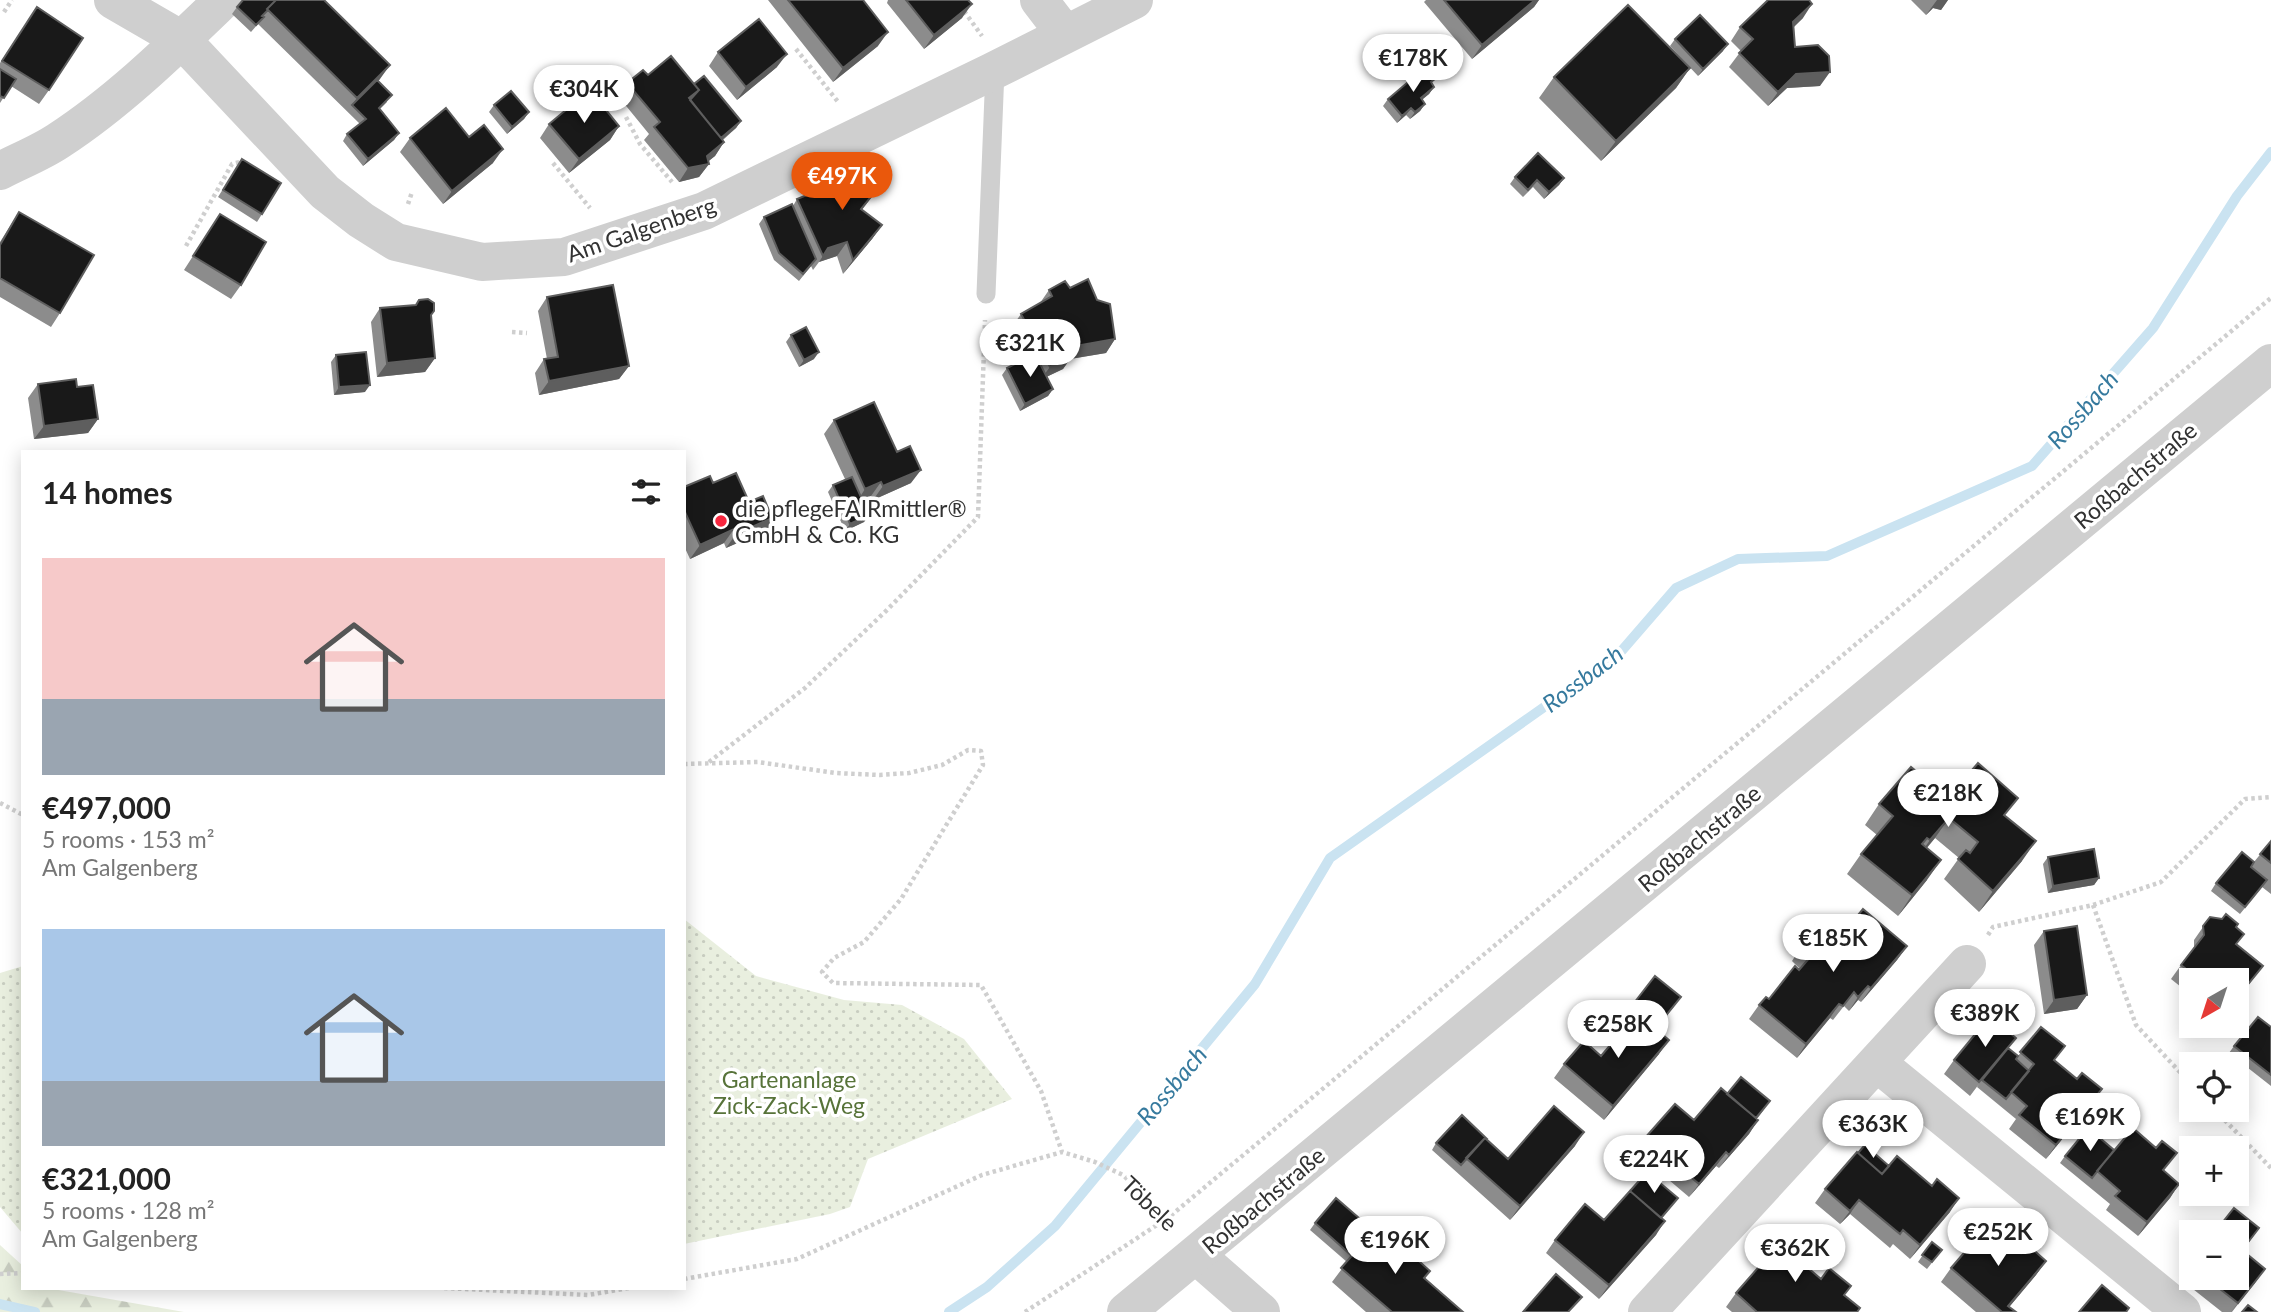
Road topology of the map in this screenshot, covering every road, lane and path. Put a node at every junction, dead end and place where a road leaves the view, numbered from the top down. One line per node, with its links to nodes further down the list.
1 (12, 0): 6 (path)
2 (113, 0): 8 (street, Am Galgenberg)
3 (223, 0): 8 (street)
4 (1039, 0): 7 (street)
5 (1134, 0): 7 (street, Am Galgenberg)
6 (4, 12)
7 (1065, 34): 10 (street, Am Galgenberg)
8 (182, 40): 15 (street); 17 (street, Am Galgenberg)
9 (796, 49): 12 (path)
10 (995, 70): 12 (street, Am Galgenberg); 19 (lane)
11 (626, 117): 16 (path)
12 (864, 133): 16 (street, Am Galgenberg)
13 (240, 162): 18 (path)
14 (553, 163): 17 (path)
15 (0, 171)
16 (697, 213): 17 (street, Am Galgenberg)
17 (617, 239)
18 (186, 246)
19 (986, 294): 24 (path)
20 (2271, 298): 36 (path)
21 (512, 332): 22 (path)
22 (527, 333)
23 (2271, 363): 37 (street, Roßbachstraße)
24 (708, 762): 25 (path); 34 (path)
25 (686, 764)
26 (2271, 797): 29 (path)
27 (0, 803): 28 (path)
28 (21, 814)
29 (2093, 905): 30 (path); 32 (path)
30 (1967, 964): 31 (street)
31 (1877, 1063): 46 (street); 47 (street)
32 (2179, 1071)
33 (2227, 1122): 35 (path)
34 (1062, 1152): 36 (path, Töbele); 40 (path)
35 (2271, 1168)
36 (1169, 1217): 37 (path, Töbele); 43 (path)
37 (1196, 1255): 44 (street, Roßbachstraße); 45 (street)
38 (21, 1273): 39 (path)
39 (0, 1274)
40 (686, 1279)
41 (485, 1290): 42 (path)
42 (617, 1290)
43 (1025, 1312)
44 (1126, 1312)
45 (1261, 1312)
46 (1647, 1312)
47 (2182, 1312)

